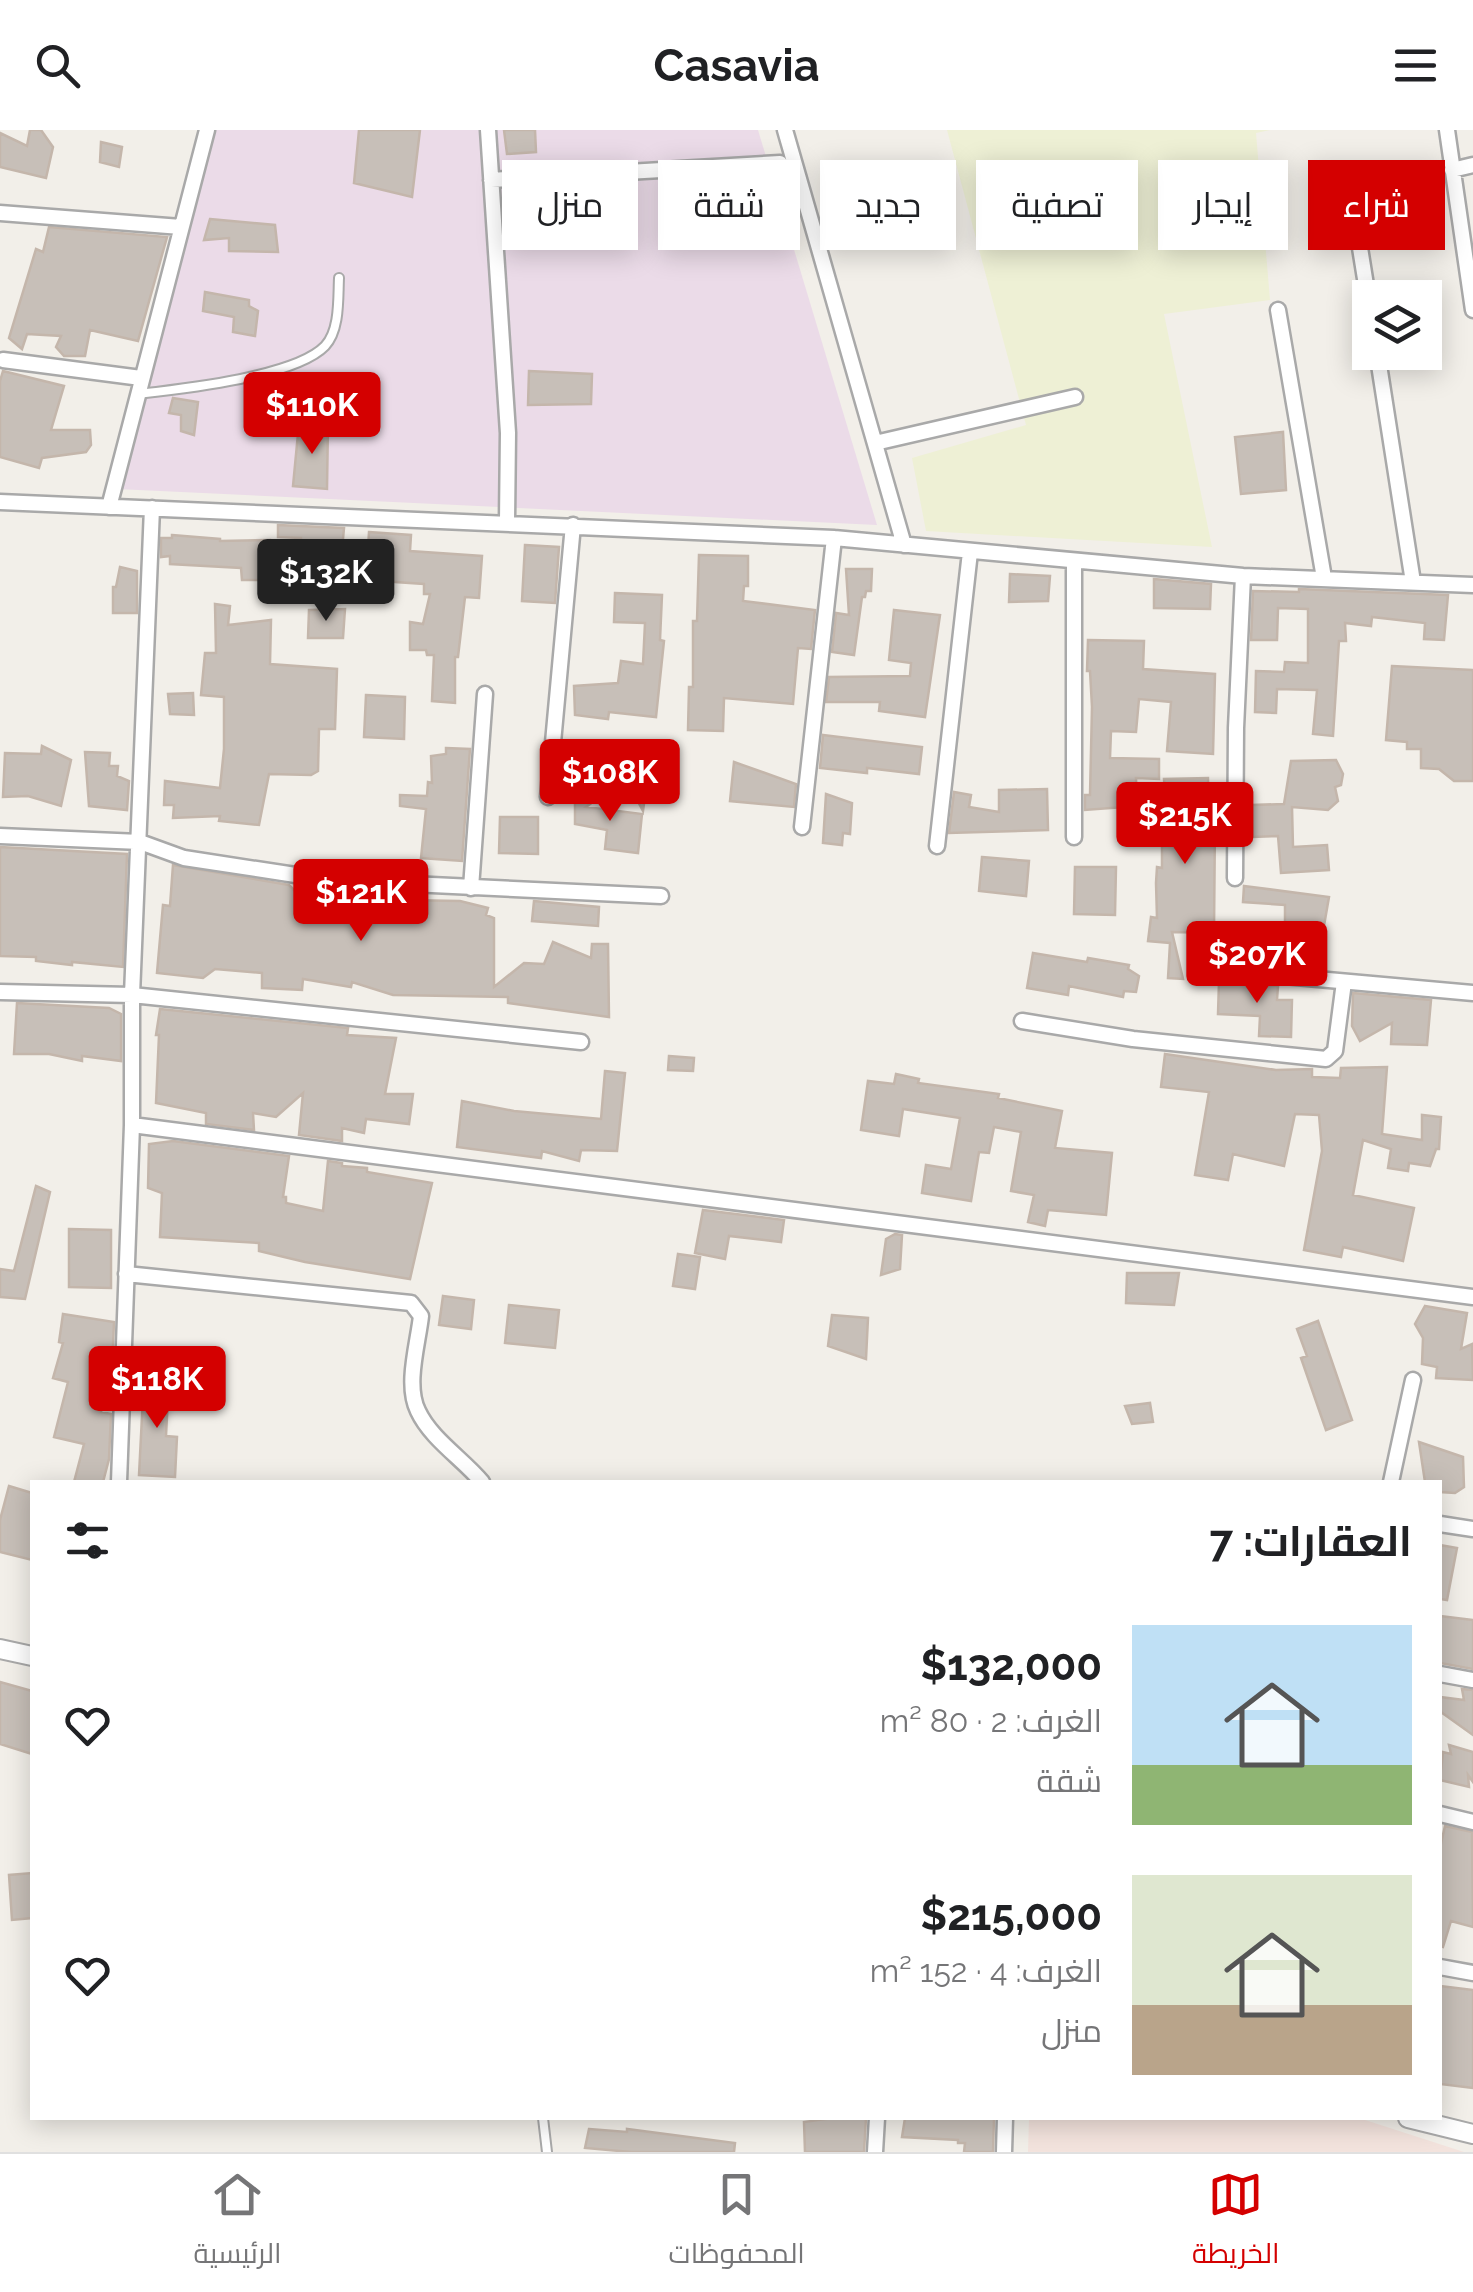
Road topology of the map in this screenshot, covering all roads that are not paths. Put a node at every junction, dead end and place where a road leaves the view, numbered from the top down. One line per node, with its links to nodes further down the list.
1 (206, 130): 10 (street)
2 (488, 130): 8 (street)
3 (785, 130): 21 (street)
4 (1447, 130): 7 (street)
5 (1473, 165): 7 (street)
6 (658, 170): 8 (street)
7 (1452, 170): 14 (street)
8 (492, 180): 25 (street)
9 (0, 213): 10 (street)
10 (182, 226): 18 (street)
11 (1360, 250): 13 (street)
12 (340, 278): 19 (lane)
13 (1365, 280)
14 (1472, 303)
15 (1278, 310): 32 (street)
16 (3, 360): 18 (street)
17 (1380, 370): 33 (street)
18 (142, 378): 19 (street)
19 (137, 394): 23 (street)
20 (1075, 397): 21 (street)
21 (875, 443): 28 (street)
22 (0, 502): 23 (street)
23 (109, 507): 24 (street)
24 (152, 508): 25 (street); 40 (street)
25 (507, 522): 26 (street)
26 (573, 525): 27 (street); 36 (street)
27 (834, 538): 28 (street); 37 (street)
28 (904, 546): 29 (street)
29 (970, 552): 30 (street); 41 (street)
30 (1074, 562): 31 (street); 39 (street)
31 (1243, 576): 32 (street); 42 (street)
32 (1324, 578): 33 (street)
33 (1413, 582): 34 (street)
34 (1473, 585)
35 (485, 694): 43 (street)
36 (548, 797)
37 (802, 827)
38 (0, 836): 40 (street)
39 (1074, 837)
40 (140, 842): 43 (street); 49 (street)
41 (937, 846)
42 (1235, 878)
43 (470, 888): 44 (street)
44 (661, 896)
45 (1262, 974): 46 (street)
46 (1344, 982): 48 (street); 50 (street)
47 (0, 992): 49 (street)
48 (1473, 992)
49 (132, 995): 51 (street); 52 (street)
50 (1022, 1021)
51 (581, 1042)
52 (132, 1125): 53 (street); 54 (street)
53 (126, 1274): 56 (street); 57 (street)
54 (1473, 1297)
55 (1413, 1380): 58 (street)
56 (119, 1480)
57 (480, 1480)
58 (1391, 1480)
59 (1442, 1524): 60 (street)
60 (1473, 1530)
61 (0, 1648): 62 (street)
62 (30, 1656)
63 (1442, 1674): 64 (street)
64 (1473, 1680)
65 (1442, 1814): 66 (street)
66 (1473, 1822)
67 (1442, 1967): 68 (street)
68 (1473, 1973)
69 (543, 2120): 74 (lane)
70 (877, 2120): 75 (street)
71 (1005, 2120): 76 (street)
72 (1416, 2120): 73 (street)
73 (1473, 2134)
74 (547, 2152)
75 (875, 2152)
76 (1004, 2152)

